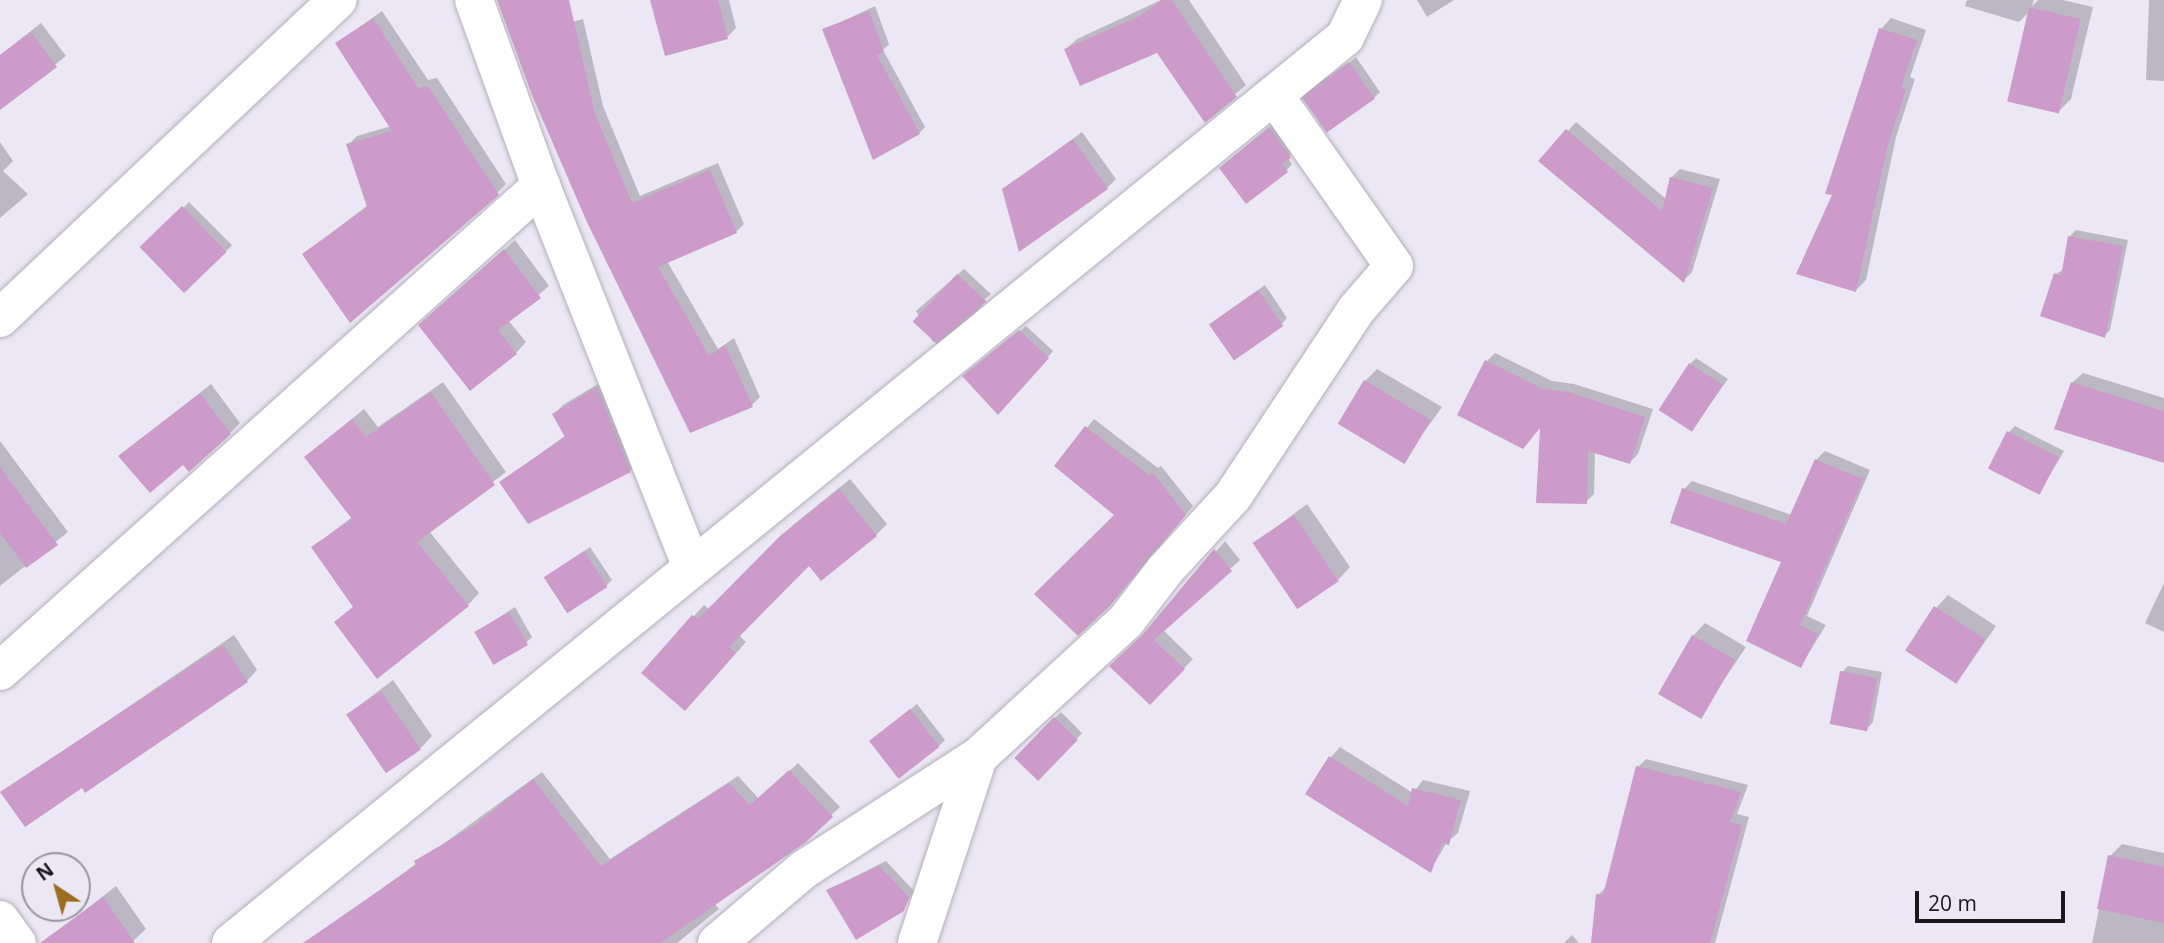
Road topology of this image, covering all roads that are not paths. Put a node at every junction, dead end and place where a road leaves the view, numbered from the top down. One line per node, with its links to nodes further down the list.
1 (338, 0): 6 (street)
2 (474, 0): 5 (street)
3 (1363, 0): 4 (street)
4 (1274, 95): 7 (street); 9 (street)
5 (541, 186): 7 (street); 8 (street)
6 (0, 318)
7 (692, 567): 12 (street)
8 (0, 671)
9 (978, 757): 13 (street); 14 (street)
10 (0, 920): 11 (street)
11 (17, 943)
12 (230, 943)
13 (717, 943)
14 (916, 943)

